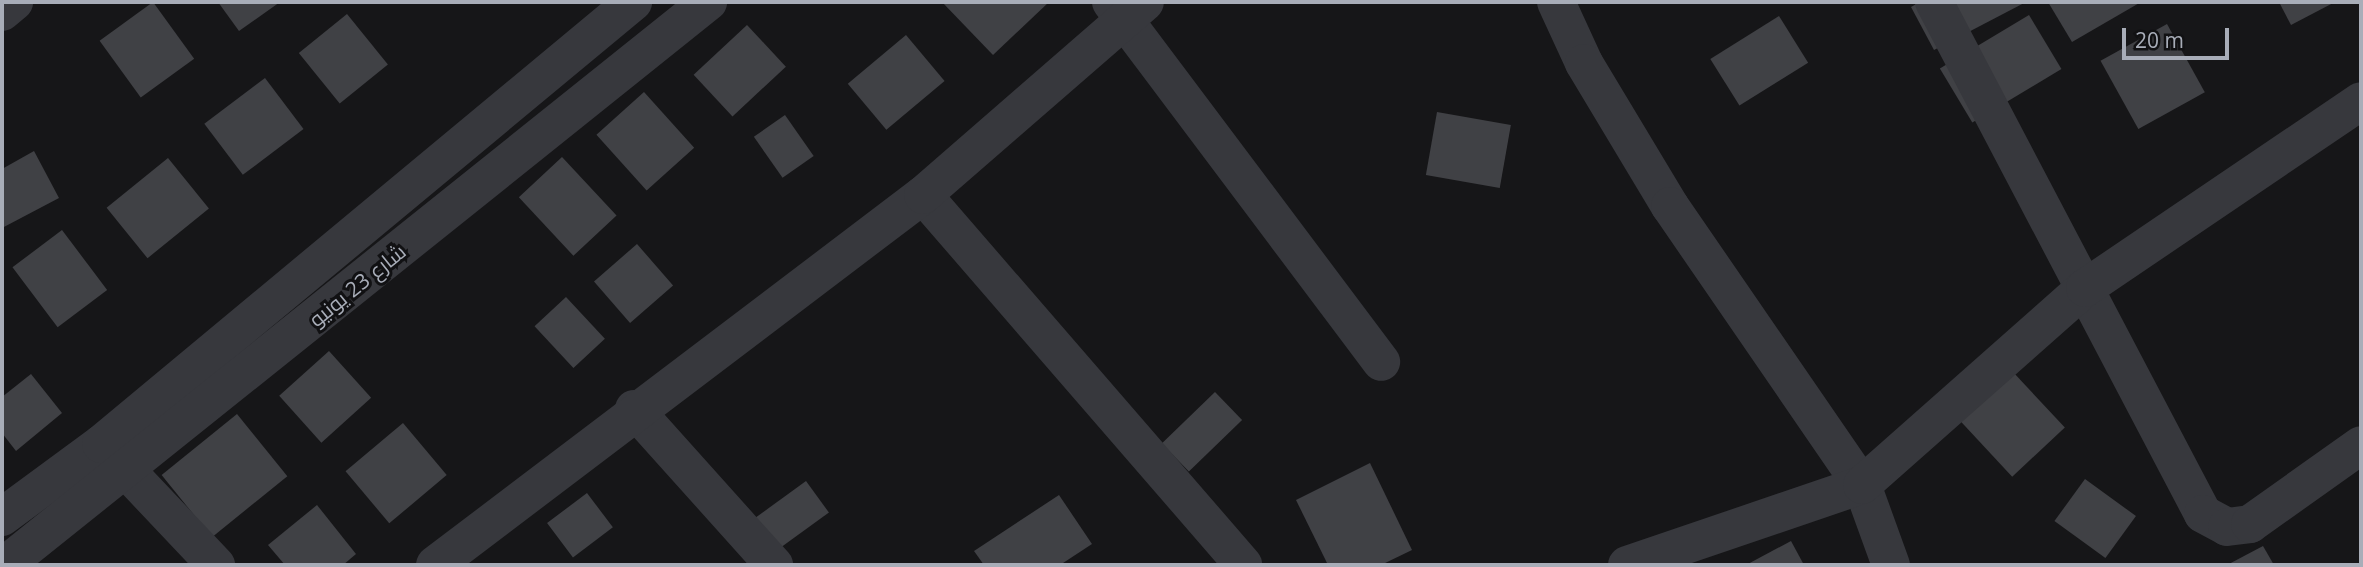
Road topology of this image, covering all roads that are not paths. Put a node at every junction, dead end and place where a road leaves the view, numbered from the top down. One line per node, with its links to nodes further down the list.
1 (14, 2): 7 (street)
2 (708, 2): 14 (street, شارع 23 يونيو)
3 (1556, 2): 15 (street)
4 (1934, 2): 10 (street)
5 (620, 7): 14 (street, شارع 23 يونيو)
6 (1127, 7): 9 (street); 11 (street)
7 (2, 12)
8 (2361, 101): 10 (street)
9 (923, 195): 12 (street); 21 (street)
10 (2085, 288): 13 (street); 15 (street)
11 (1381, 362)
12 (634, 409): 19 (street); 20 (street)
13 (2361, 445)
14 (114, 457): 16 (street, شارع 23 يونيو); 17 (street, شارع 23 يونيو); 18 (street)
15 (1862, 485): 22 (street); 23 (street)
16 (2, 517)
17 (5, 565)
18 (216, 565)
19 (435, 565)
20 (774, 565)
21 (1243, 565)
22 (1627, 565)
23 (1891, 565)

